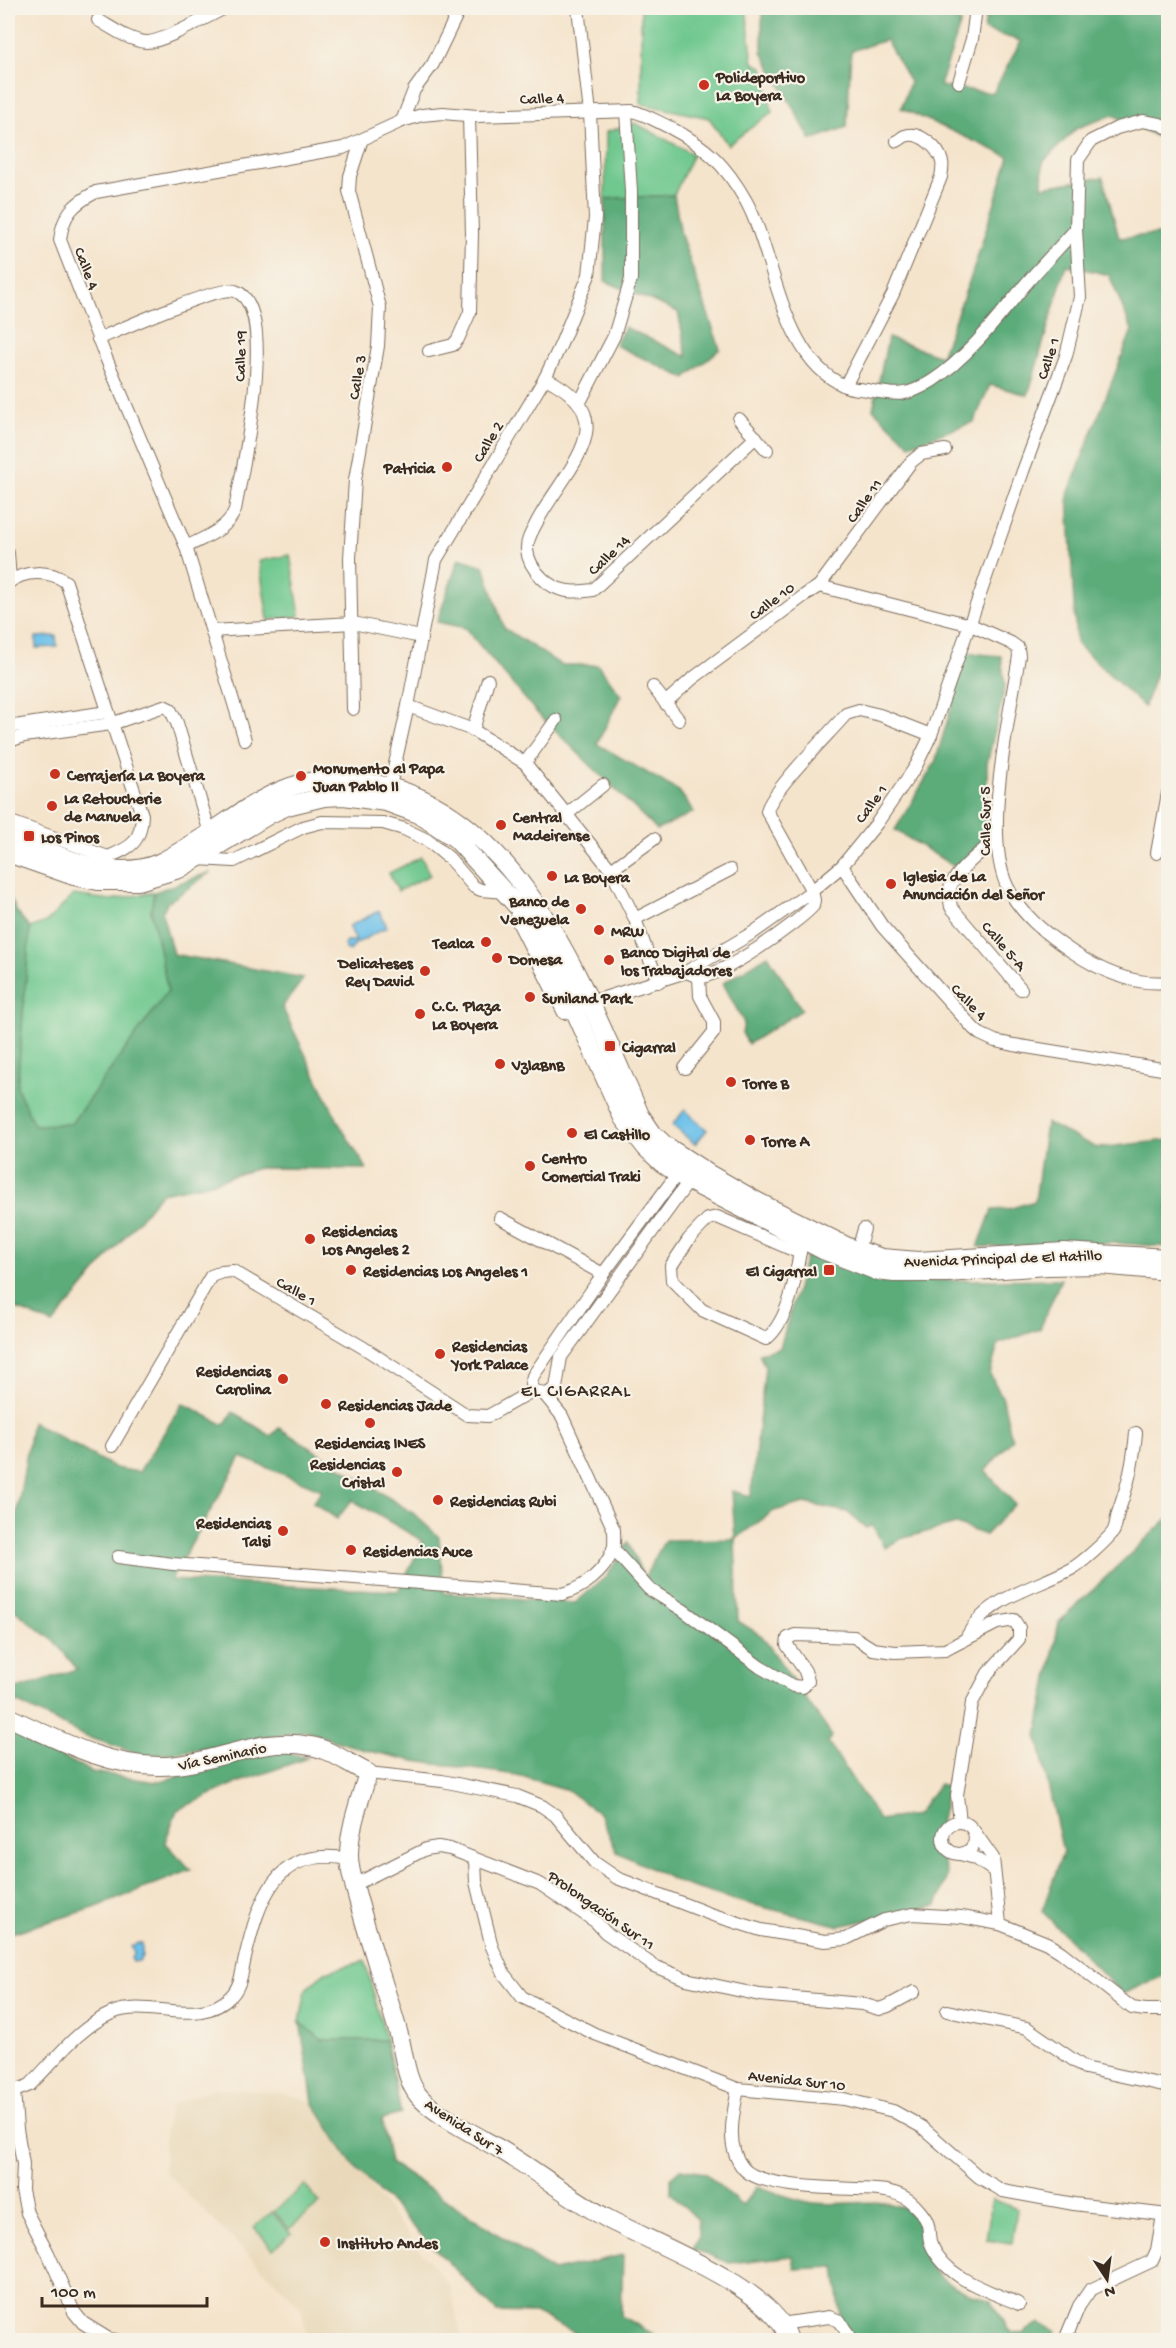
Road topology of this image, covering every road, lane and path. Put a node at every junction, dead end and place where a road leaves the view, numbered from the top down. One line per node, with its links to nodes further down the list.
1 (225, 8): 5 (street)
2 (460, 8): 10 (street)
3 (578, 8): 8 (street, Calle 2)
4 (976, 8): 6 (street)
5 (98, 20)
6 (959, 82)
7 (626, 112): 8 (street); 18 (street); 19 (street)
8 (590, 113): 9 (street, Calle 4); 17 (street, Calle 2)
9 (469, 116): 10 (street, Calle 4); 16 (street)
10 (402, 121): 12 (street, Calle 4)
11 (1168, 128): 14 (street, Calle 1)
12 (361, 141): 15 (street, Calle 4); 28 (street, Calle 3)
13 (897, 141): 18 (street)
14 (1076, 229): 18 (street); 29 (street, Calle 1)
15 (98, 339): 24 (street, Calle 4); 24 (street, Calle 19)
16 (429, 351)
17 (545, 378): 19 (street); 31 (street, Calle 2)
18 (845, 387)
19 (580, 402): 21 (street, Calle 14)
20 (739, 419): 21 (street)
21 (756, 437): 22 (street)
22 (767, 450)
23 (945, 450): 27 (street, Calle 11)
24 (186, 547): 30 (street, Calle 4)
25 (8, 553): 26 (street)
26 (9, 582): 37 (street)
27 (819, 586): 29 (street, Calle 10); 34 (street, Calle 10)
28 (353, 623): 30 (street); 31 (street); 36 (street, Calle 3)
29 (970, 625): 42 (street, Calle 1); 54 (street, Calle Sur 5)
30 (212, 631): 43 (street, Calle 4)
31 (421, 637): 35 (street, Calle 2)
32 (488, 680): 41 (street)
33 (653, 687): 34 (street)
34 (665, 703): 39 (street)
35 (408, 706): 41 (street); 48 (street, Calle 2)
36 (353, 709)
37 (109, 718): 40 (street); 44 (street); 50 (street); 51 (street)
38 (556, 720): 45 (street)
39 (679, 720)
40 (8, 727)
41 (472, 730): 45 (street)
42 (931, 735): 58 (street, Calle 1); 61 (street)
43 (245, 740)
44 (8, 744)
45 (525, 762): 49 (street)
46 (603, 785): 49 (street)
47 (1168, 793): 56 (street)
48 (388, 794): 51 (main road, Avenida Principal de El Hatillo); 57 (main road, Avenida Principal de El Hatillo); 62 (main road, Avenida Principal de El Hatillo); 69 (main road, Avenida Principal de El Hatillo)
49 (567, 814): 59 (street)
50 (8, 821)
51 (210, 833): 52 (main road, Avenida Principal de El Hatillo)
52 (8, 835)
53 (654, 839): 59 (street)
54 (997, 840): 67 (street, Calle Sur 5); 68 (street, Calle 5-A)
55 (8, 853): 57 (main road, Avenida Principal de El Hatillo)
56 (1157, 853)
57 (196, 859): 62 (street)
58 (842, 866): 61 (street, Calle 1); 71 (street, Calle 4)
59 (610, 870): 63 (street)
60 (730, 870): 63 (street)
61 (812, 891): 64 (street, Calle 1); 65 (street)
62 (506, 892): 69 (main road, Avenida Principal de El Hatillo)
63 (635, 919): 66 (street)
64 (686, 972): 65 (street); 66 (street, Calle 1)
65 (699, 977): 70 (street)
66 (658, 982): 69 (street, Calle 1)
67 (1168, 982)
68 (1021, 989)
69 (576, 1008): 72 (main road, Avenida Principal de El Hatillo)
70 (685, 1068)
71 (1168, 1070)
72 (687, 1172): 75 (main road, Avenida Principal de El Hatillo); 76 (main road, Avenida Principal de El Hatillo); 79 (street); 80 (street)
73 (500, 1218): 79 (street)
74 (864, 1229): 76 (street)
75 (801, 1246): 75 (street); 78 (main road, Avenida Principal de El Hatillo)
76 (858, 1250): 77 (main road, Avenida Principal de El Hatillo)
77 (1168, 1258)
78 (1168, 1271)
79 (603, 1274): 80 (street)
80 (556, 1354): 81 (street); 81 (street)
81 (540, 1392): 83 (street, Calle 1); 84 (street)
82 (1136, 1433): 86 (street)
83 (112, 1446)
84 (613, 1549): 85 (street); 86 (street)
85 (118, 1557)
86 (966, 1639): 89 (street)
87 (8, 1717): 88 (main road, Vía Seminario)
88 (368, 1773): 92 (main road, Avenida Sur 7); 96 (street)
89 (960, 1822): 90 (street); 91 (street)
90 (973, 1830): 91 (street); 94 (street)
91 (960, 1854): 94 (street)
92 (349, 1859): 95 (main road, Avenida Sur 7); 101 (street)
93 (475, 1861): 95 (street, Prolongación Sur 11); 97 (street, Prolongación Sur 11); 102 (street, Avenida Sur 10)
94 (994, 1871): 96 (street)
95 (354, 1885): 105 (main road, Avenida Sur 7)
96 (1000, 1924): 98 (street)
97 (914, 1992)
98 (1168, 2010)
99 (947, 2011): 100 (street)
100 (1168, 2086)
101 (11, 2089): 106 (street)
102 (738, 2089): 103 (street, Avenida Sur 10); 104 (street)
103 (1166, 2215): 108 (street)
104 (1019, 2304)
105 (785, 2332): 107 (street)
106 (116, 2340)
107 (851, 2340)
108 (1065, 2340)

